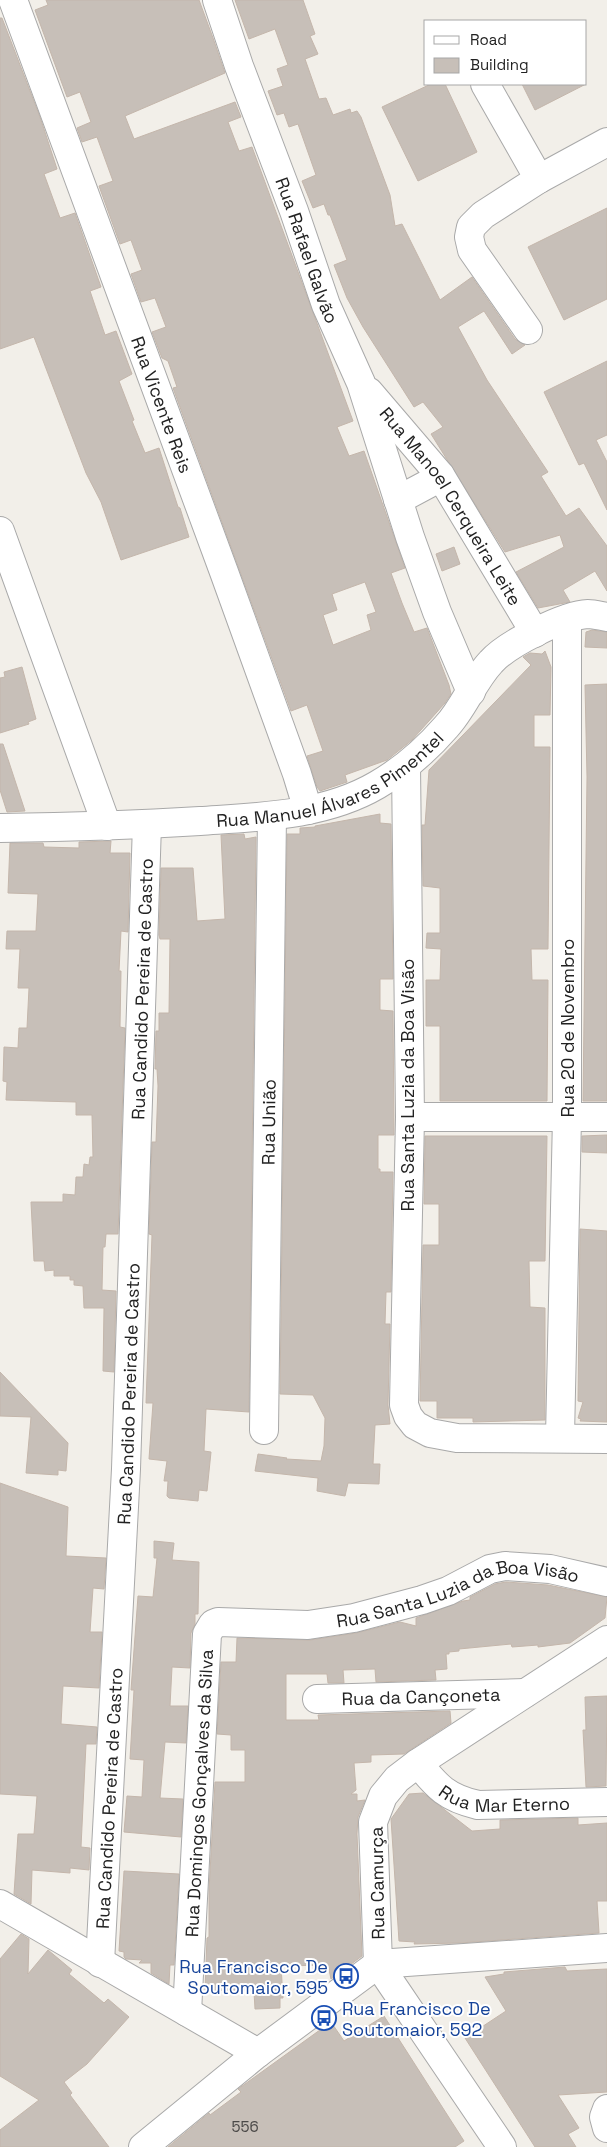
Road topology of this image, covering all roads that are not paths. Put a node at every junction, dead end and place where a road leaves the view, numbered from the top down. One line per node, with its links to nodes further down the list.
1 (13, 0): 16 (street, Rua Vicente Reis)
2 (218, 0): 7 (street, Rua Rafael Galvão)
3 (486, 85): 5 (street)
4 (607, 142): 5 (street)
5 (540, 179): 6 (street)
6 (528, 330)
7 (361, 383): 8 (street, Rua Manoel Cerqueira Leite); 9 (street, Rua Rafael Galvão)
8 (440, 475): 9 (street); 13 (street, Rua Manoel Cerqueira Leite)
9 (398, 500): 14 (street, Rua Rafael Galvão)
10 (0, 532): 19 (street)
11 (607, 617): 12 (street, Rua Manuel Álvares Pimentel)
12 (567, 619): 13 (street, Rua Manuel Álvares Pimentel); 22 (street, Rua 20 de Novembro)
13 (536, 633): 14 (street, Rua Manuel Álvares Pimentel)
14 (471, 692): 15 (street, Rua Manuel Álvares Pimentel)
15 (406, 766): 16 (street, Rua Manuel Álvares Pimentel); 21 (street, Rua Santa Luzia da Boa Visão)
16 (308, 810): 17 (street, Rua Manuel Álvares Pimentel)
17 (272, 816): 18 (street, Rua Manuel Álvares Pimentel); 24 (street, Rua União)
18 (147, 824): 19 (street, Rua Manuel Álvares Pimentel); 36 (street, Rua Candido Pereira de Castro)
19 (107, 826): 20 (street, Rua Manuel Álvares Pimentel)
20 (0, 828)
21 (410, 1117): 22 (street); 25 (street, Rua Santa Luzia da Boa Visão)
22 (567, 1117): 23 (street); 25 (street, Rua 20 de Novembro)
23 (607, 1117)
24 (264, 1430)
25 (560, 1438): 26 (street)
26 (607, 1439)
27 (607, 1582): 28 (street, Rua Santa Luzia da Boa Visão)
28 (207, 1634): 38 (street, Rua Domingos Gonçalves da Silva)
29 (607, 1640): 30 (street, Rua Camurça)
30 (525, 1694): 31 (street, Rua da Cançoneta); 32 (street, Rua Camurça)
31 (318, 1699)
32 (418, 1763): 33 (street, Rua Mar Eterno); 37 (street, Rua Camurça)
33 (607, 1802)
34 (0, 1904): 36 (street)
35 (607, 1948): 37 (street)
36 (100, 1963): 38 (street)
37 (378, 1964): 39 (street); 41 (street, Rua Camurça)
38 (187, 2012): 39 (street)
39 (258, 2053): 40 (street)
40 (143, 2147)
41 (502, 2147)

